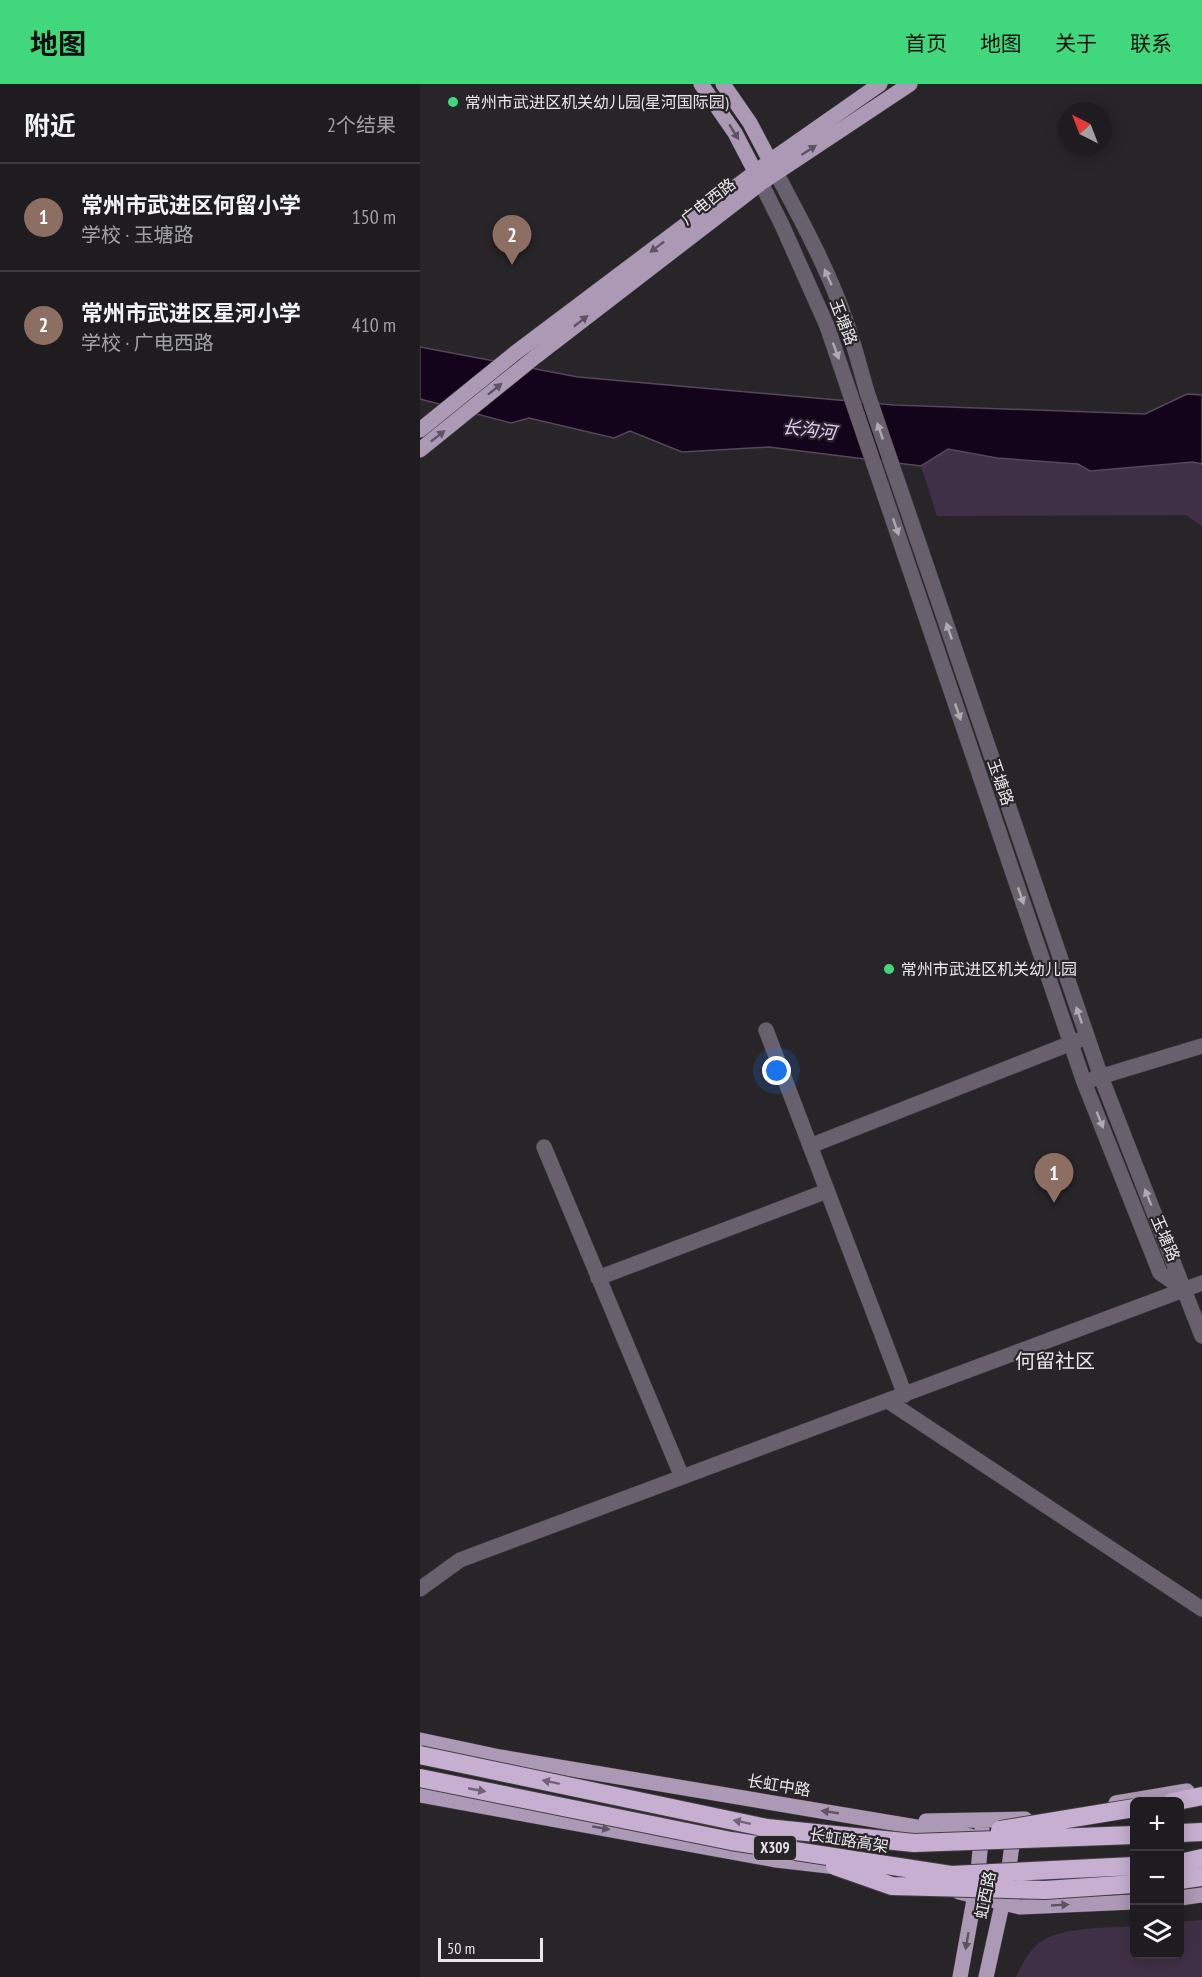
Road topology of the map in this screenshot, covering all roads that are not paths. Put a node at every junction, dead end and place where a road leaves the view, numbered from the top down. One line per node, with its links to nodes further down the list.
1 (701, 84): 6 (main road, 玉塘路, one-way to 6)
2 (723, 84): 5 (main road, 玉塘路)
3 (880, 84): 5 (main road, 广电西路)
4 (910, 84): 5 (main road, 广电西路, one-way to 4)
5 (773, 167): 6 (main road, 广电西路); 10 (street, 玉塘路, one-way to 5)
6 (759, 178): 7 (main road, 广电西路, one-way to 7); 8 (main road, 广电西路, one-way to 6); 11 (street, 玉塘路, one-way to 11)
7 (420, 430)
8 (420, 450)
9 (766, 1030): 15 (street)
10 (1087, 1037): 11 (street); 13 (street, 玉塘路)
11 (1071, 1044): 14 (street, 玉塘路); 15 (street)
12 (1202, 1046): 13 (street)
13 (1101, 1077): 14 (street); 20 (street, 玉塘路, one-way to 13)
14 (1084, 1082): 20 (street, 玉塘路, one-way to 20)
15 (810, 1146): 17 (street)
16 (543, 1147): 18 (street)
17 (827, 1191): 18 (street); 22 (street)
18 (598, 1278): 24 (street)
19 (1202, 1283): 20 (street)
20 (1185, 1290): 21 (street); 22 (street)
21 (1202, 1336)
22 (905, 1395): 23 (street)
23 (888, 1401): 24 (street); 26 (street)
24 (682, 1478): 25 (street)
25 (420, 1589)
26 (1202, 1609)
27 (420, 1740): 37 (main road, 长虹中路, one-way to 27)
28 (420, 1755): 46 (highway, 长虹路高架 / X309, one-way to 28, bridge)
29 (420, 1778): 47 (highway, 长虹路高架 / X309, one-way to 47, bridge)
30 (1202, 1788): 36 (main road)
31 (420, 1795): 58 (main road, one-way to 58)
32 (1202, 1796): 33 (highway)
33 (1184, 1800)
34 (1130, 1809): 46 (highway, bridge)
35 (983, 1820): 36 (main road); 37 (main road); 44 (main road, 虹西路)
36 (1014, 1820): 45 (main road, 虹西路)
37 (888, 1822): 44 (main road, 长虹中路)
38 (1202, 1825): 39 (main road)
39 (1184, 1827)
40 (1130, 1832): 46 (highway, 长虹路高架 / X309, bridge)
41 (1130, 1832): 45 (main road, 长虹中路)
42 (1202, 1832): 43 (highway)
43 (1184, 1833)
44 (982, 1838): 45 (main road, 长虹中路); 58 (main road, 虹西路)
45 (1014, 1839): 56 (main road, 虹西路)
46 (914, 1843)
47 (794, 1851): 50 (highway, 长虹路高架 / X309, bridge); 57 (highway, bridge)
48 (1202, 1858): 49 (highway)
49 (1184, 1862)
50 (1130, 1866)
51 (1202, 1868): 52 (main road)
52 (1184, 1870)
53 (1130, 1873): 56 (main road)
54 (1202, 1877): 55 (highway)
55 (1184, 1879)
56 (1006, 1882): 58 (main road); 62 (main road, 虹西路)
57 (1130, 1884)
58 (976, 1890): 62 (main road); 63 (main road, 虹西路, one-way to 63)
59 (1202, 1895): 60 (main road)
60 (1184, 1897)
61 (1130, 1902): 62 (main road, one-way to 61)
62 (1002, 1903): 64 (main road, 虹西路)
63 (960, 1977)
64 (986, 1977)

